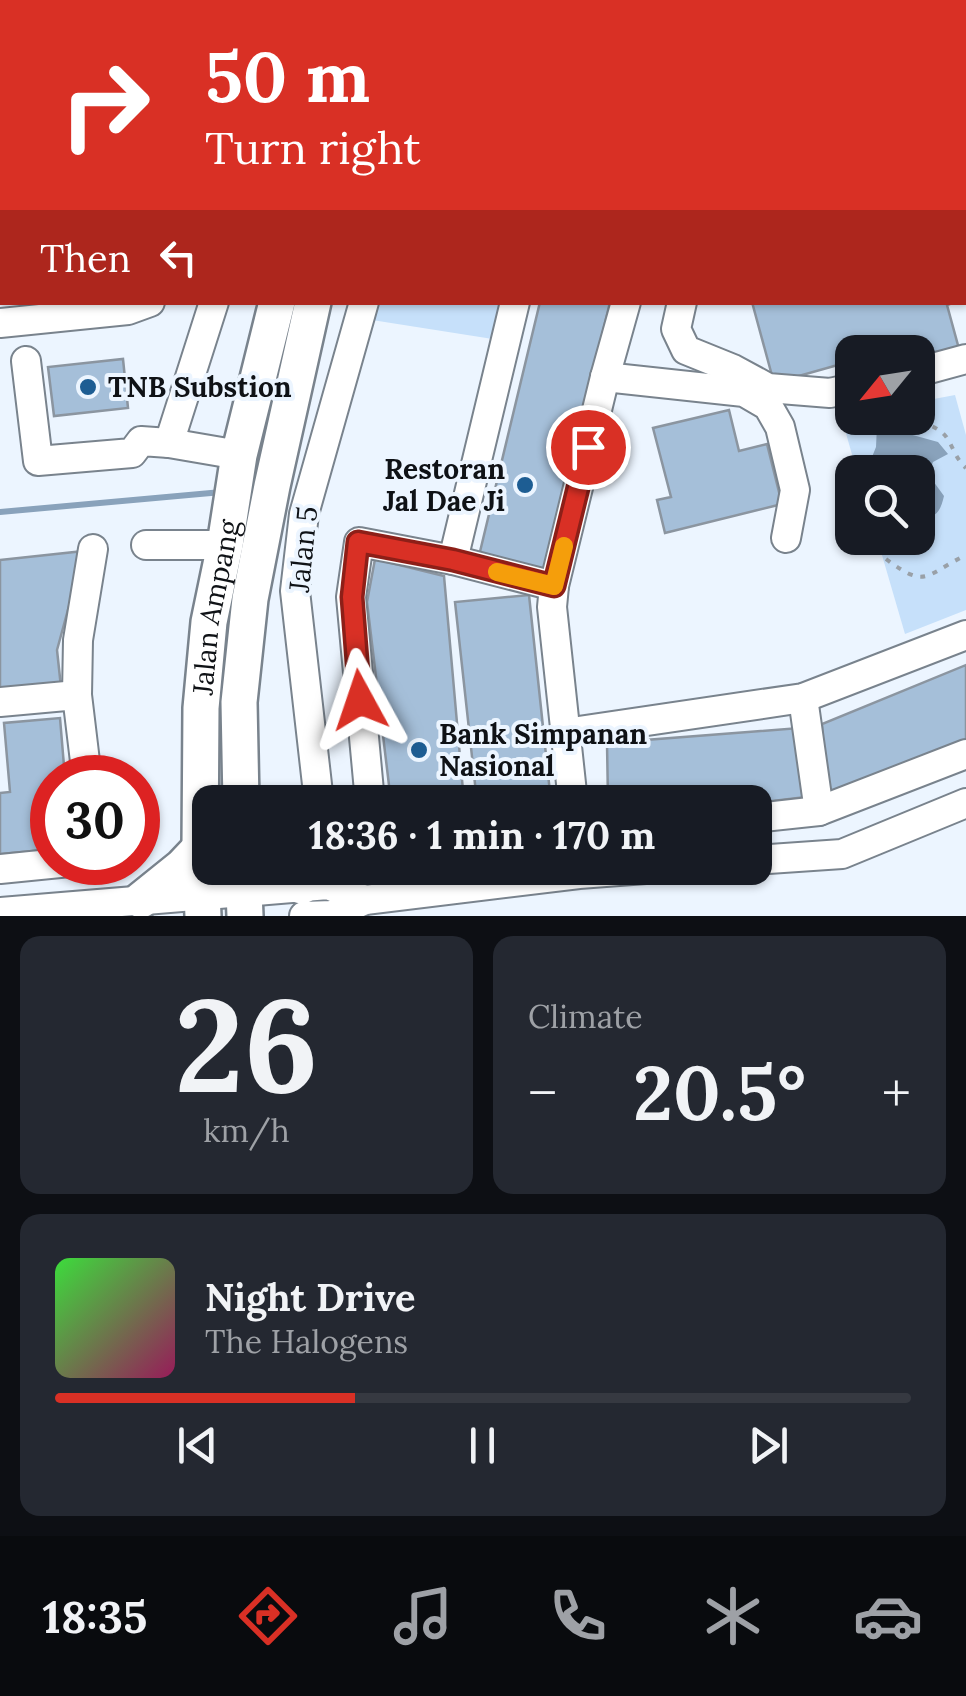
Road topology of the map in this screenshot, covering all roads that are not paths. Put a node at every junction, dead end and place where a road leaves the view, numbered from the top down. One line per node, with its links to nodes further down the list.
1 (142, 305): 9 (street)
2 (213, 305): 15 (street)
3 (276, 305): 16 (main road, Jalan Ampang)
4 (312, 305): 31 (main road, Jalan Ampang)
5 (363, 305): 32 (street, Jalan 5)
6 (514, 305): 21 (street)
7 (625, 305): 13 (street)
8 (681, 305): 14 (street)
9 (0, 323)
10 (966, 359): 12 (street)
11 (26, 361): 15 (street)
12 (935, 367)
13 (605, 378): 17 (street); 22 (street)
14 (835, 392)
15 (169, 443): 16 (street)
16 (239, 455): 19 (main road, Jalan Ampang)
17 (786, 538)
18 (146, 545): 19 (street)
19 (225, 545): 30 (main road, Jalan Ampang)
20 (93, 549): 24 (street)
21 (453, 560): 22 (street); 33 (street)
22 (554, 586): 27 (street)
23 (966, 635): 25 (street)
24 (77, 695): 26 (street); 29 (street)
25 (803, 698): 27 (street); 36 (street)
26 (0, 702)
27 (565, 733): 34 (street)
28 (966, 754): 36 (street)
29 (84, 755)
30 (200, 785)
31 (240, 785)
32 (317, 785)
33 (369, 785)
34 (571, 785)
35 (966, 803): 39 (street)
36 (819, 811): 37 (street)
37 (772, 816)
38 (192, 856): 45 (main road)
39 (772, 859)
40 (30, 866): 41 (street)
41 (0, 869)
42 (472, 885): 46 (street)
43 (315, 889): 44 (street); 46 (street); 49 (street)
44 (244, 892): 47 (street)
45 (141, 900): 47 (street); 48 (street)
46 (366, 900): 49 (street)
47 (202, 906)
48 (0, 912)
49 (332, 916)

